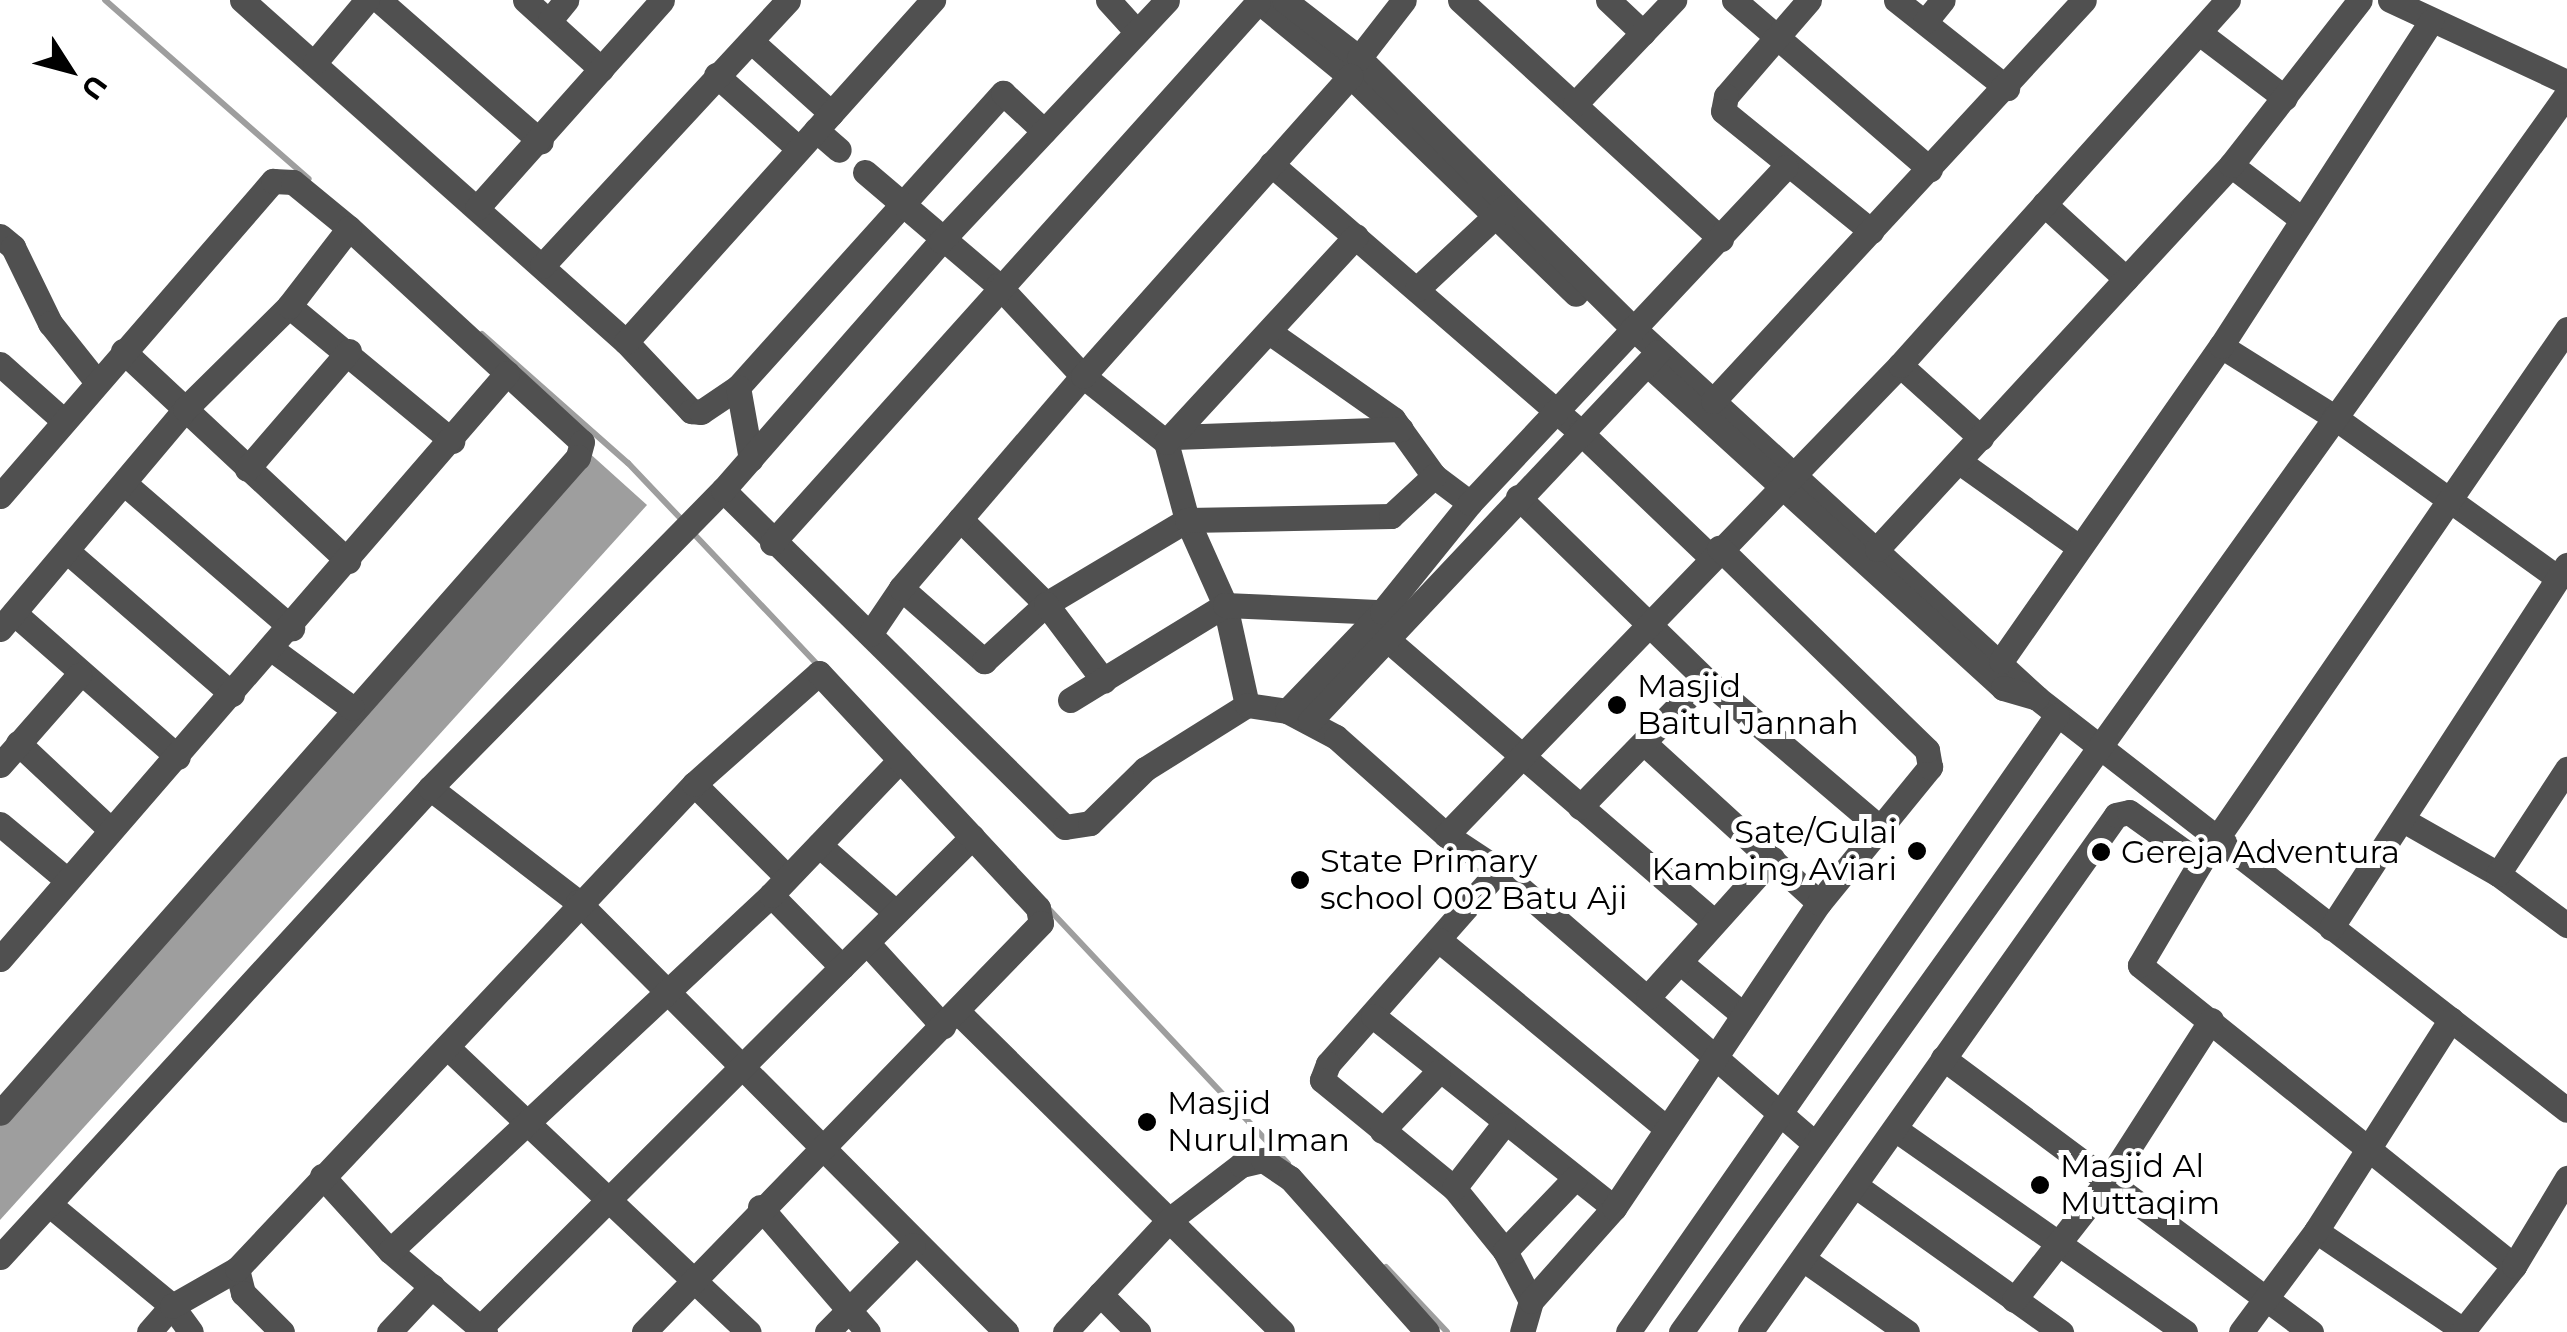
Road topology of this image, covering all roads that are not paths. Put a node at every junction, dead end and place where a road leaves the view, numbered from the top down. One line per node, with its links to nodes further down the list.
1 (242, 0): 31 (street)
2 (367, 0): 31 (street)
3 (379, 0): 42 (street)
4 (526, 0): 23 (street)
5 (662, 0): 33 (street)
6 (788, 0): 30 (street)
7 (933, 0): 40 (street)
8 (1108, 0): 26 (street)
9 (1167, 0): 26 (street)
10 (1266, 0): 32 (street); 62 (street)
11 (1404, 0): 32 (street)
12 (1460, 0): 39 (street)
13 (1608, 0): 27 (street)
14 (1674, 0): 27 (street)
15 (1734, 0): 28 (street)
16 (1809, 0): 28 (street)
17 (1896, 0): 24 (street)
18 (1943, 0): 24 (street)
19 (2084, 0): 36 (street)
20 (2228, 0): 29 (street)
21 (2360, 0): 38 (street)
22 (2390, 0): 25 (street)
23 (558, 10): 33 (street)
24 (1925, 22): 36 (street)
25 (2430, 22): 35 (street); 53 (street)
26 (1137, 32): 41 (street)
27 (1643, 33): 39 (street)
28 (1776, 35): 46 (street); 47 (street)
29 (2202, 35): 38 (street); 50 (street)
30 (752, 41): 34 (street); 40 (street)
31 (315, 62): 51 (street)
32 (1354, 67): 44 (street); 52 (street)
33 (601, 69): 42 (street)
34 (716, 74): 40 (street); 60 (street)
35 (2567, 82)
36 (2007, 88): 47 (street)
37 (2567, 94): 82 (street)
38 (2284, 98): 45 (street)
39 (1575, 104): 58 (street)
40 (815, 131): 43 (street); 68 (street)
41 (1044, 131): 49 (street); 59 (street)
42 (541, 142): 51 (street)
43 (839, 150)
44 (1271, 164): 57 (street); 76 (street)
45 (2231, 164): 53 (street); 61 (street)
46 (1786, 166): 55 (street); 58 (street)
47 (1930, 169): 55 (street)
48 (864, 172): 49 (street)
49 (899, 202): 59 (street); 78 (street)
50 (2044, 204): 61 (street); 74 (street)
51 (477, 208): 60 (street)
52 (1503, 210): 63 (street); 66 (street)
53 (2300, 218): 69 (street)
54 (349, 228): 64 (street); 71 (street); 75 (street)
55 (1871, 232): 79 (street)
56 (0, 236): 77 (street)
57 (1356, 236): 63 (street); 67 (street)
58 (1720, 239): 66 (street)
59 (942, 241): 62 (street); 89 (street)
60 (542, 266): 68 (street)
61 (2126, 279): 86 (street)
62 (998, 284): 76 (street); 102 (street)
63 (1416, 288): 81 (street)
64 (289, 306): 70 (street); 80 (street)
65 (2567, 329): 98 (street)
66 (1628, 333): 72 (street); 81 (street)
67 (1272, 334): 84 (street); 87 (street)
68 (626, 342): 78 (street)
69 (2221, 346): 82 (street); 103 (street)
70 (349, 351): 88 (street); 91 (street)
71 (122, 352): 77 (street); 80 (street)
72 (1653, 357): 79 (street); 85 (street); 93 (street)
73 (0, 364): 83 (street)
74 (1900, 365): 86 (street); 93 (street)
75 (508, 373): 88 (street); 127 (street)
76 (1083, 376): 87 (street); 100 (street)
77 (97, 382): 83 (street)
78 (738, 387): 89 (street)
79 (1713, 401): 93 (street)
80 (185, 409): 91 (street); 95 (street)
81 (1554, 414): 85 (street); 99 (street)
82 (2334, 417): 98 (street); 131 (street)
83 (64, 420): 94 (street)
84 (1400, 429): 87 (street); 92 (street)
85 (1580, 432): 97 (street); 106 (street)
86 (1981, 438): 90 (street)
87 (1170, 439): 101 (street)
88 (452, 441): 107 (street)
89 (751, 459): 96 (street)
90 (1961, 463): 103 (street); 104 (street)
91 (247, 469): 107 (street)
92 (1434, 476): 99 (street); 101 (street)
93 (1785, 482): 104 (street); 106 (street); 126 (street)
94 (5, 483)
95 (125, 484): 105 (street); 115 (street)
96 (723, 490): 102 (street); 138 (street)
97 (1518, 497): 114 (street); 117 (street)
98 (2449, 497): 108 (street); 146 (street)
99 (1470, 503): 112 (street)
100 (960, 520): 109 (street); 110 (street)
101 (1186, 520): 110 (street); 111 (street)
102 (772, 543): 116 (street)
103 (2076, 546): 119 (street)
104 (1877, 549): 119 (street)
105 (68, 552): 113 (street); 123 (street)
106 (1716, 553): 114 (street); 142 (street)
107 (348, 562): 115 (street)
108 (2562, 571): 140 (street)
109 (901, 588): 110 (street); 116 (street)
110 (1046, 604): 122 (street)
111 (1225, 605): 112 (street); 122 (street); 125 (street)
112 (1382, 612): 128 (street)
113 (7, 621): 120 (street)
114 (1648, 621): 121 (street); 132 (street)
115 (292, 628): 118 (street)
116 (870, 634): 125 (street)
117 (1389, 641): 128 (street); 132 (street)
118 (273, 650): 123 (street); 127 (street)
119 (2001, 661): 126 (street)
120 (80, 676): 129 (street); 133 (street)
121 (1705, 679): 130 (street); 142 (street)
122 (1104, 681): 124 (street)
123 (232, 694): 133 (street)
124 (1070, 700)
125 (1247, 705): 128 (street)
126 (2047, 706): 131 (street); 179 (street)
127 (352, 708): 178 (street)
128 (1298, 716): 144 (street)
129 (18, 743): 135 (street); 143 (street)
130 (1644, 743): 139 (street); 148 (street)
131 (2102, 751): 146 (street); 185 (street)
132 (1525, 755): 139 (street); 144 (street)
133 (178, 757): 143 (street)
134 (900, 760): 137 (street); 145 (street); 147 (street)
135 (0, 765)
136 (2567, 769): 151 (street)
137 (694, 784): 153 (street); 154 (street)
138 (430, 788): 154 (street); 195 (street)
139 (1580, 807): 157 (street)
140 (2403, 820): 151 (street); 159 (street)
141 (0, 824): 152 (street)
142 (1879, 827): 155 (street)
143 (110, 829): 152 (street)
144 (1446, 835): 150 (street)
145 (972, 837): 156 (street); 169 (street)
146 (2217, 841): 149 (street); 159 (street)
147 (819, 846): 153 (street); 156 (street)
148 (1772, 859): 155 (street); 157 (street)
149 (2200, 863): 171 (street); 174 (street)
150 (1499, 870): 160 (street); 166 (street)
151 (2498, 874): 158 (street)
152 (66, 879): 162 (street)
153 (778, 885): 164 (street); 165 (street)
154 (578, 902): 165 (street); 172 (street)
155 (1819, 902): 167 (street)
156 (894, 911): 161 (street)
157 (1715, 922): 163 (street)
158 (2567, 925)
159 (2331, 928): 170 (street)
160 (1439, 940): 168 (street); 182 (street)
161 (869, 946): 164 (street); 169 (street)
162 (1, 956)
163 (1682, 964): 166 (street); 167 (street)
164 (842, 967): 175 (street)
165 (665, 988): 175 (street); 180 (street)
166 (1648, 997): 173 (street)
167 (1741, 1013): 173 (street)
168 (1373, 1016): 176 (street); 184 (street)
169 (950, 1019): 187 (street); 198 (street)
170 (2452, 1019): 177 (street); 186 (street)
171 (2211, 1020): 186 (street); 191 (street)
172 (448, 1047): 180 (street); 188 (street)
173 (1714, 1051): 179 (street); 182 (street)
174 (1942, 1058): 183 (street); 191 (street)
175 (746, 1069): 187 (street); 194 (street)
176 (1438, 1072): 181 (street); 184 (street)
177 (2567, 1110)
178 (0, 1113)
179 (1780, 1113): 185 (street); 233 (street)
180 (529, 1122): 194 (street); 202 (street)
181 (1503, 1124): 189 (street); 193 (street)
182 (1666, 1128): 197 (street)
183 (1895, 1129): 192 (street); 200 (street)
184 (1382, 1131): 193 (street)
185 (1815, 1144): 234 (street)
186 (2366, 1144): 199 (street); 206 (street)
187 (824, 1146): 196 (street); 201 (street)
188 (322, 1176): 202 (street); 207 (street)
189 (1575, 1178): 197 (street); 203 (street)
190 (2567, 1178): 206 (street)
191 (2110, 1179): 200 (street); 211 (street)
192 (1856, 1186): 205 (street); 215 (street)
193 (1454, 1188): 203 (street)
194 (608, 1203): 208 (street); 217 (street)
195 (50, 1205): 204 (street); 213 (street)
196 (760, 1207): 208 (street); 214 (street)
197 (1614, 1208): 212 (street)
198 (1168, 1221): 210 (street); 230 (street); 231 (street)
199 (2316, 1230): 211 (street); 218 (street)
200 (2058, 1244): 215 (street); 237 (street)
201 (913, 1245): 214 (street); 227 (street)
202 (390, 1251): 209 (street)
203 (1505, 1251): 212 (street)
204 (0, 1256)
205 (1803, 1259): 216 (street); 235 (street)
206 (2514, 1266): 218 (street)
207 (237, 1269): 213 (street); 221 (street)
208 (694, 1282): 223 (street); 224 (street)
209 (432, 1286): 217 (street); 222 (street)
210 (1100, 1294): 228 (street); 229 (street)
211 (2268, 1300): 238 (street); 239 (street)
212 (1531, 1301): 232 (street)
213 (172, 1306): 219 (street); 220 (street)
214 (847, 1312): 225 (street); 226 (street)
215 (2022, 1315): 236 (street)
216 (1761, 1328)
217 (483, 1330)
218 (2462, 1331)
219 (149, 1332)
220 (191, 1332)
221 (282, 1332)
222 (389, 1332)
223 (644, 1332)
224 (748, 1332)
225 (827, 1332)
226 (868, 1332)
227 (1006, 1332)
228 (1064, 1332)
229 (1138, 1332)
230 (1282, 1332)
231 (1427, 1332)
232 (1522, 1332)
233 (1628, 1332)
234 (1681, 1332)
235 (1907, 1332)
236 (2061, 1332)
237 (2185, 1332)
238 (2242, 1332)
239 (2311, 1332)

